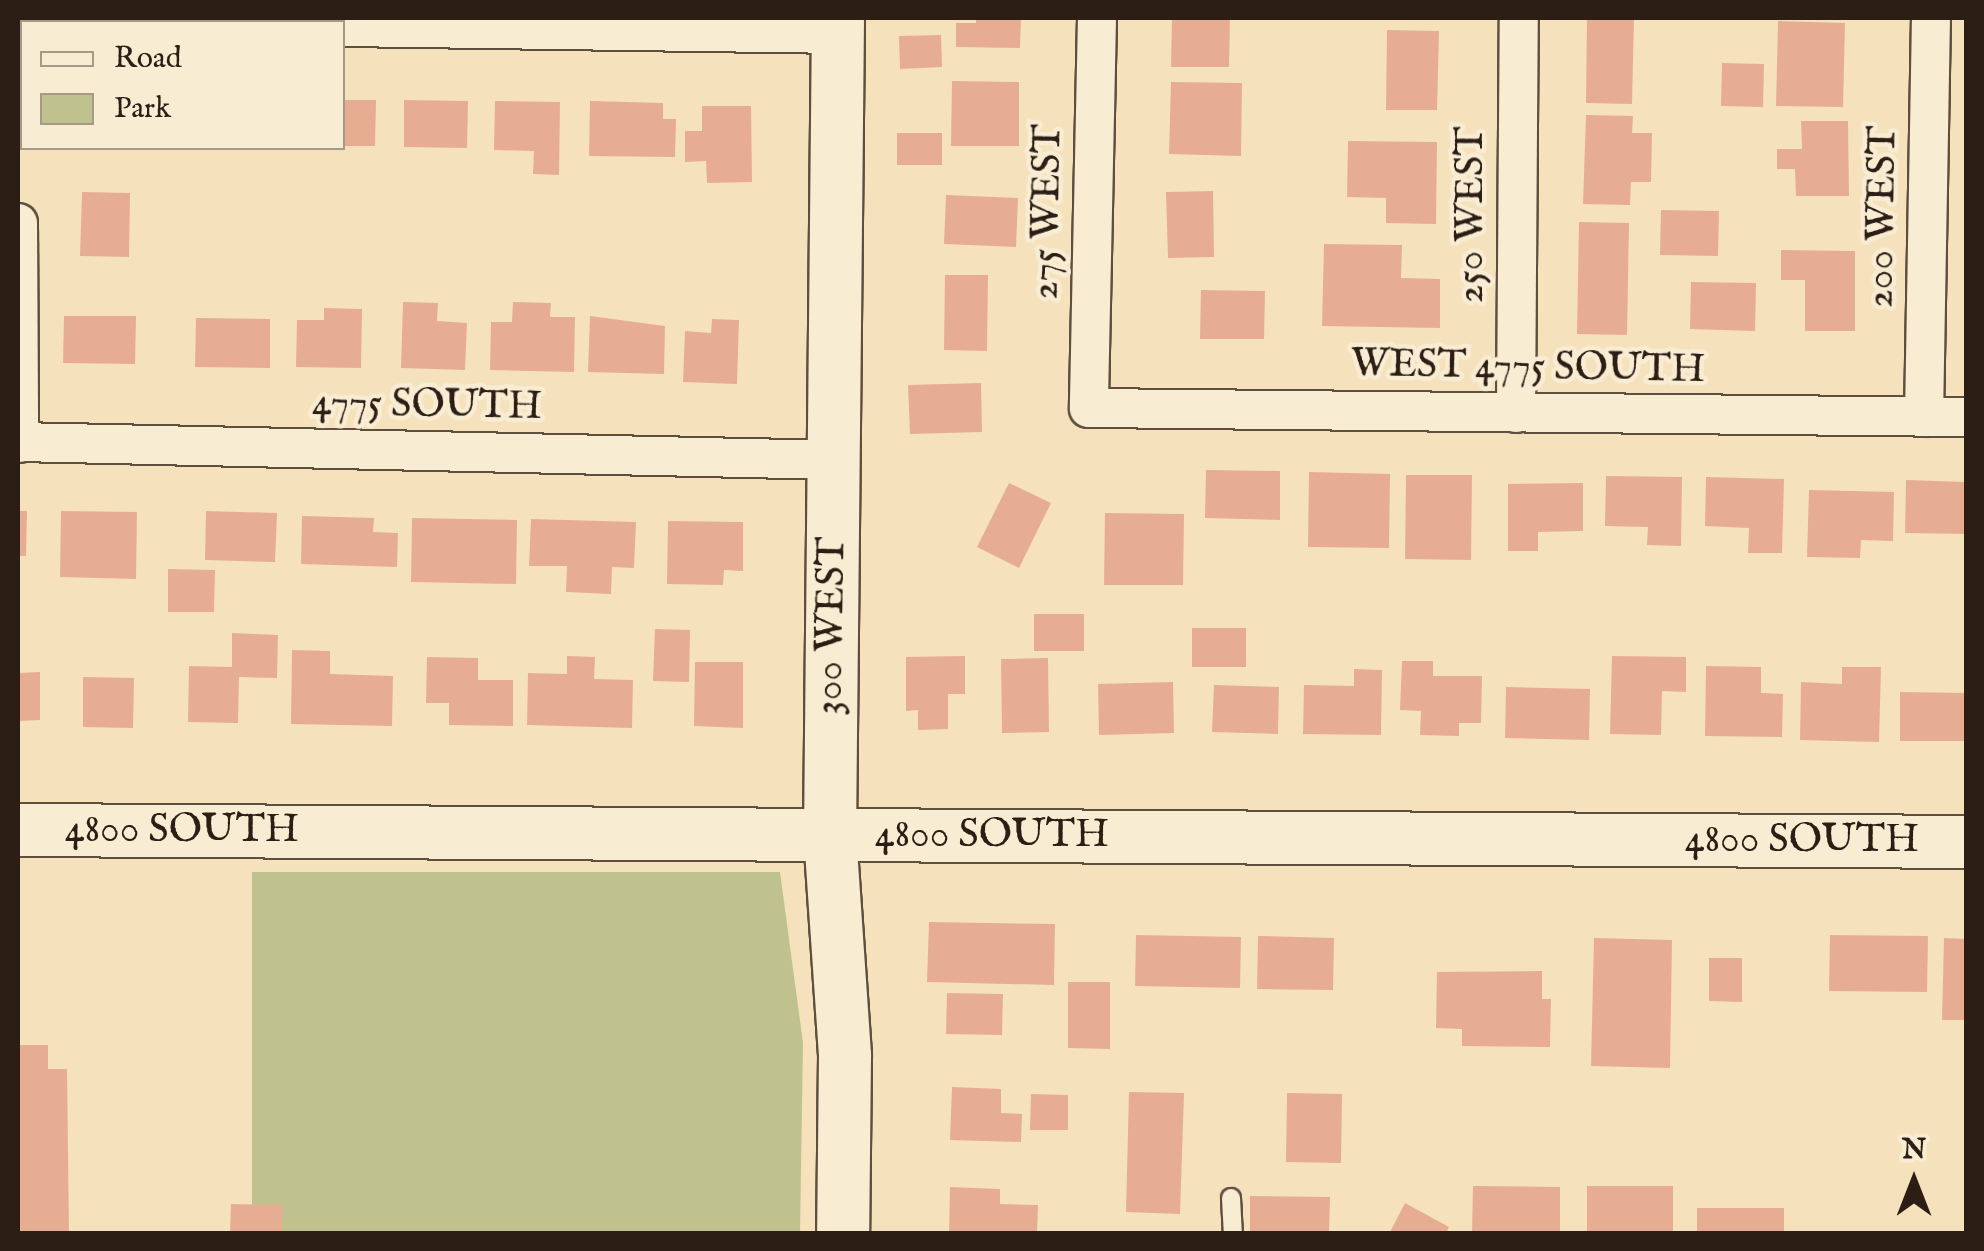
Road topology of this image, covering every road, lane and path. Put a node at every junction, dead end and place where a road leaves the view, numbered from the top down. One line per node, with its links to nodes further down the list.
1 (1097, 18): 7 (street, 275 WEST)
2 (1519, 18): 8 (street, 250 WEST)
3 (1931, 18): 9 (street, 200 WEST)
4 (838, 26): 5 (street); 12 (street, 300 WEST)
5 (345, 27)
6 (18, 223): 11 (street)
7 (1090, 408): 8 (street, WEST 4775 SOUTH)
8 (1516, 413): 9 (street, WEST 4775 SOUTH)
9 (1924, 417): 10 (street, WEST 4775 SOUTH)
10 (1966, 418)
11 (18, 442): 12 (street, 4775 SOUTH)
12 (834, 460): 14 (street, 300 WEST)
13 (18, 830): 14 (street, 4800 SOUTH)
14 (830, 835): 15 (street, 4800 SOUTH); 17 (street, 300 WEST)
15 (1966, 842)
16 (1231, 1198): 18 (lane)
17 (843, 1234)
18 (1233, 1234)

